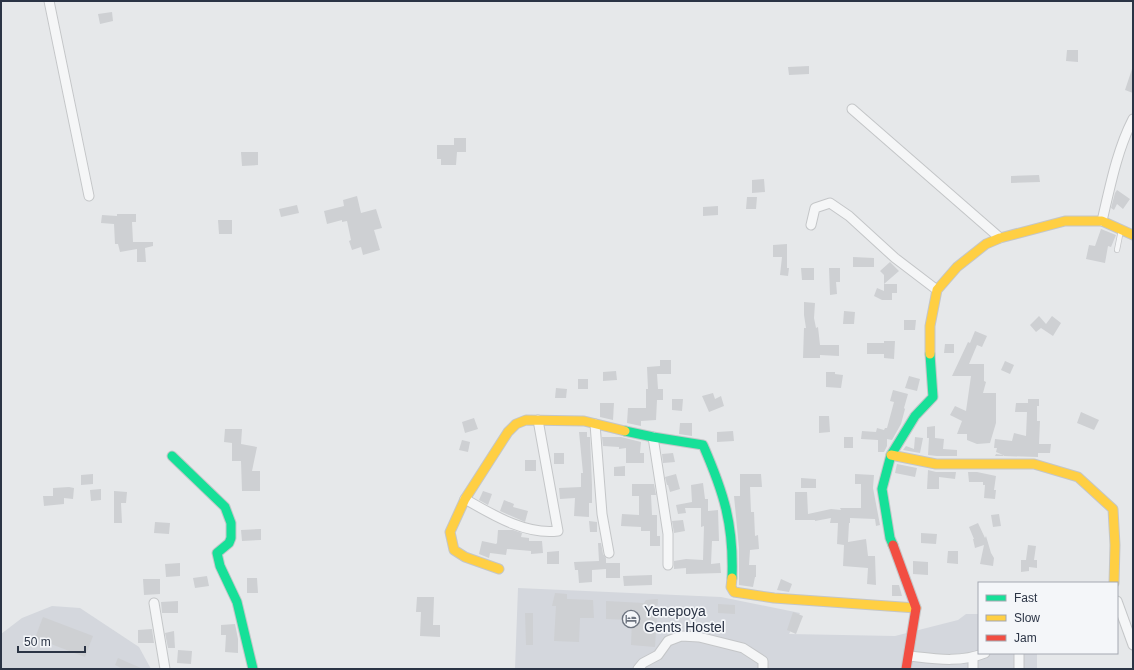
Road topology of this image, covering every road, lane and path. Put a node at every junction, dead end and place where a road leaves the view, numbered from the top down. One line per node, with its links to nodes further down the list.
1 (49, 1): 4 (street)
2 (852, 109): 9 (street)
3 (1133, 119): 5 (street)
4 (89, 196)
5 (1102, 221): 7 (street); 9 (street)
6 (811, 225): 11 (street)
7 (1121, 229): 8 (street); 10 (lane)
8 (1133, 235)
9 (1000, 238): 11 (street)
10 (1117, 250)
11 (937, 290): 15 (street)
12 (538, 420): 13 (street); 17 (street); 17 (street)
13 (595, 424): 14 (street); 18 (street)
14 (653, 437): 19 (street); 24 (street)
15 (891, 455): 21 (street); 24 (street)
16 (172, 456): 31 (street)
17 (465, 499): 20 (street)
18 (609, 553)
19 (668, 566)
20 (499, 569)
21 (1114, 582)
22 (154, 603): 30 (street)
23 (1118, 604): 25 (street)
24 (916, 608): 28 (street)
25 (1133, 645)
26 (982, 654): 29 (street)
27 (1019, 654): 36 (street)
28 (910, 656): 29 (street); 34 (street)
29 (972, 658): 35 (street)
30 (165, 669)
31 (253, 669)
32 (638, 669): 33 (street)
33 (763, 669)
34 (906, 669)
35 (973, 669)
36 (1019, 669)

